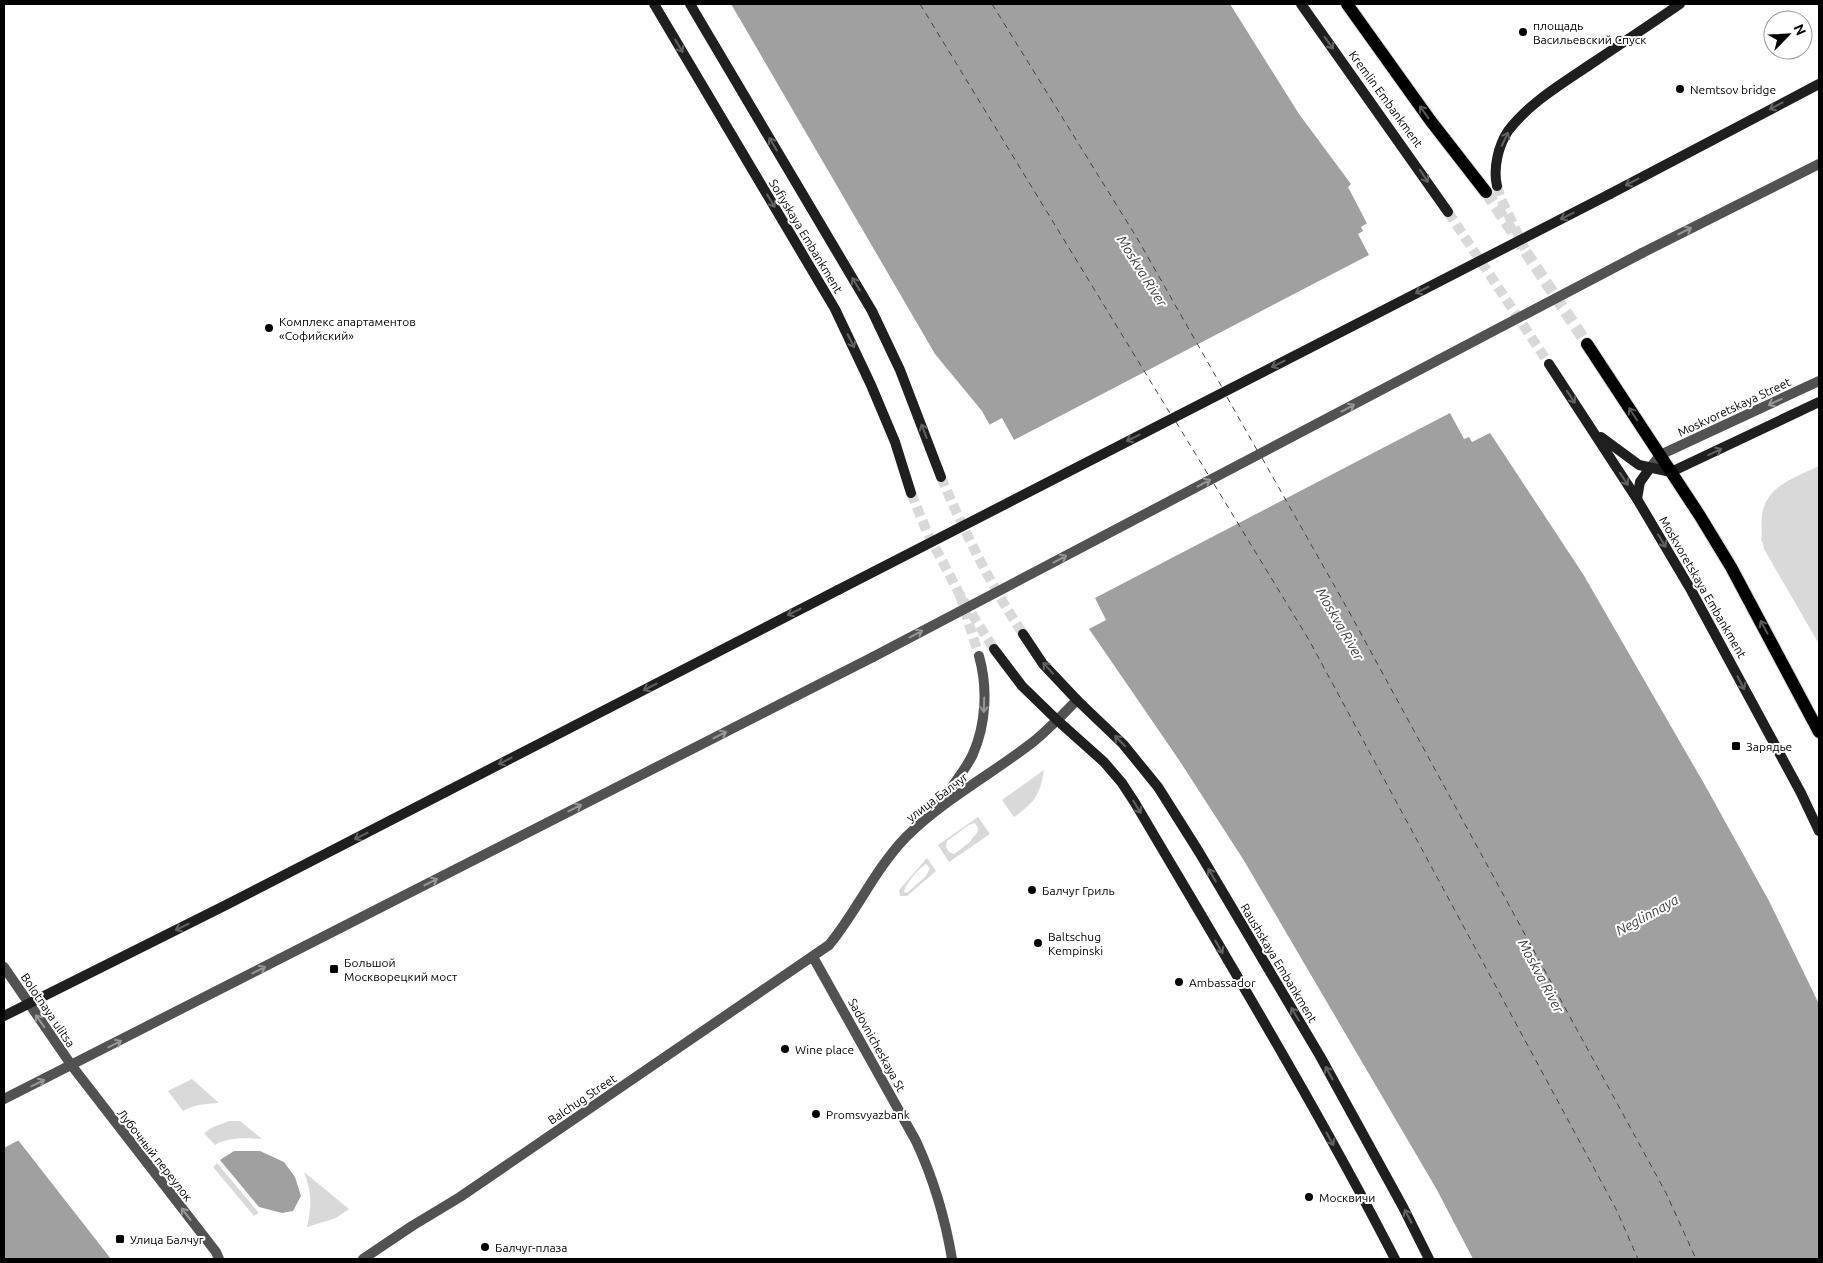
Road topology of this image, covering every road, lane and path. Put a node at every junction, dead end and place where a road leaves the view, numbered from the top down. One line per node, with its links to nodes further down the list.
1 (654, 4): 19 (main road, Sofiyskaya Embankment, one-way to 19)
2 (690, 4): 18 (main road, Sofiyskaya Embankment, one-way to 2)
3 (1301, 4): 9 (main road, Kremlin Embankment, one-way to 9)
4 (1348, 4): 8 (main road, Kremlin Embankment, one-way to 4)
5 (1680, 4): 8 (main road, one-way to 5)
6 (1819, 84): 31 (main road, one-way to 31, bridge)
7 (1819, 164): 33 (street, one-way to 7, bridge)
8 (1491, 189)
9 (1448, 212)
10 (1587, 344): 15 (main road, one-way to 10)
11 (1549, 364): 14 (main road, Moskvoretskaya Embankment, one-way to 14)
12 (1819, 381): 15 (street, Moskvoretskaya Street, one-way to 15)
13 (1819, 402): 17 (main road, one-way to 13)
14 (1592, 430): 16 (main road); 20 (main road, Moskvoretskaya Embankment, one-way to 20)
15 (1660, 455): 16 (street); 17 (main road)
16 (1650, 468): 17 (main road); 20 (main road)
17 (1671, 472): 26 (main road, one-way to 17)
18 (941, 477)
19 (911, 493)
20 (1637, 499): 28 (main road, Moskvoretskaya Embankment, one-way to 28)
21 (1023, 634): 24 (main road, one-way to 21)
22 (994, 649): 25 (main road)
23 (979, 656): 27 (street, one-way to 27)
24 (1077, 700): 25 (street, улица Балчуг); 39 (main road, Raushskaya Embankment, one-way to 24)
25 (1057, 720): 27 (street, улица Балчуг); 38 (main road, one-way to 38)
26 (1819, 732)
27 (929, 817): 29 (street, улица Балчуг)
28 (1819, 831)
29 (813, 957): 36 (street, Balchug Street); 37 (street, Sadovnicheskaya St)
30 (4, 967): 31 (street, Bolotnaya ulitsa)
31 (29, 1004): 32 (main road); 33 (street, Bolotnaya ulitsa, one-way to 31)
32 (4, 1016)
33 (72, 1066): 34 (street, one-way to 33); 35 (street, Лубочный переулок, one-way to 33)
34 (4, 1099)
35 (219, 1257)
36 (363, 1259)
37 (952, 1259)
38 (1395, 1259)
39 (1429, 1259)

